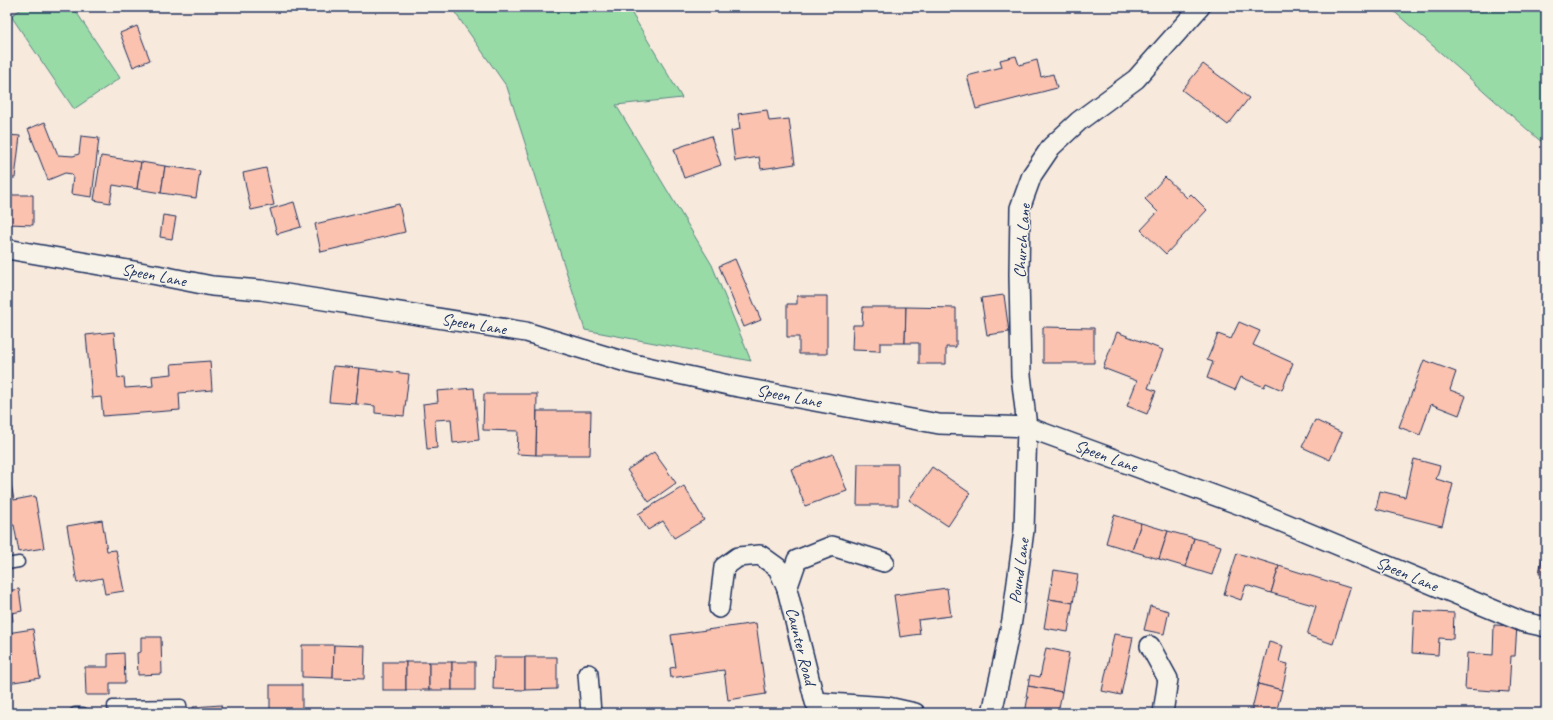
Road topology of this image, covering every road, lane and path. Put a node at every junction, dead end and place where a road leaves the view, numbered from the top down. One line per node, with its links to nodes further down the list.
1 (1200, 7): 3 (street, Church Lane)
2 (7, 249): 3 (street, Speen Lane)
3 (1027, 427): 9 (street, Speen Lane); 19 (street, Pound Lane)
4 (19, 562): 6 (lane)
5 (884, 562): 7 (street, Caunter Road)
6 (7, 564)
7 (787, 589): 8 (street, Caunter Road); 12 (street, Caunter Road)
8 (719, 608)
9 (1546, 627)
10 (1150, 646): 20 (street)
11 (588, 674): 17 (street)
12 (817, 708): 18 (street, Caunter Road)
13 (75, 713): 14 (lane)
14 (82, 713)
15 (114, 713): 16 (lane)
16 (182, 713)
17 (590, 713)
18 (915, 713)
19 (992, 713)
20 (1163, 713)

